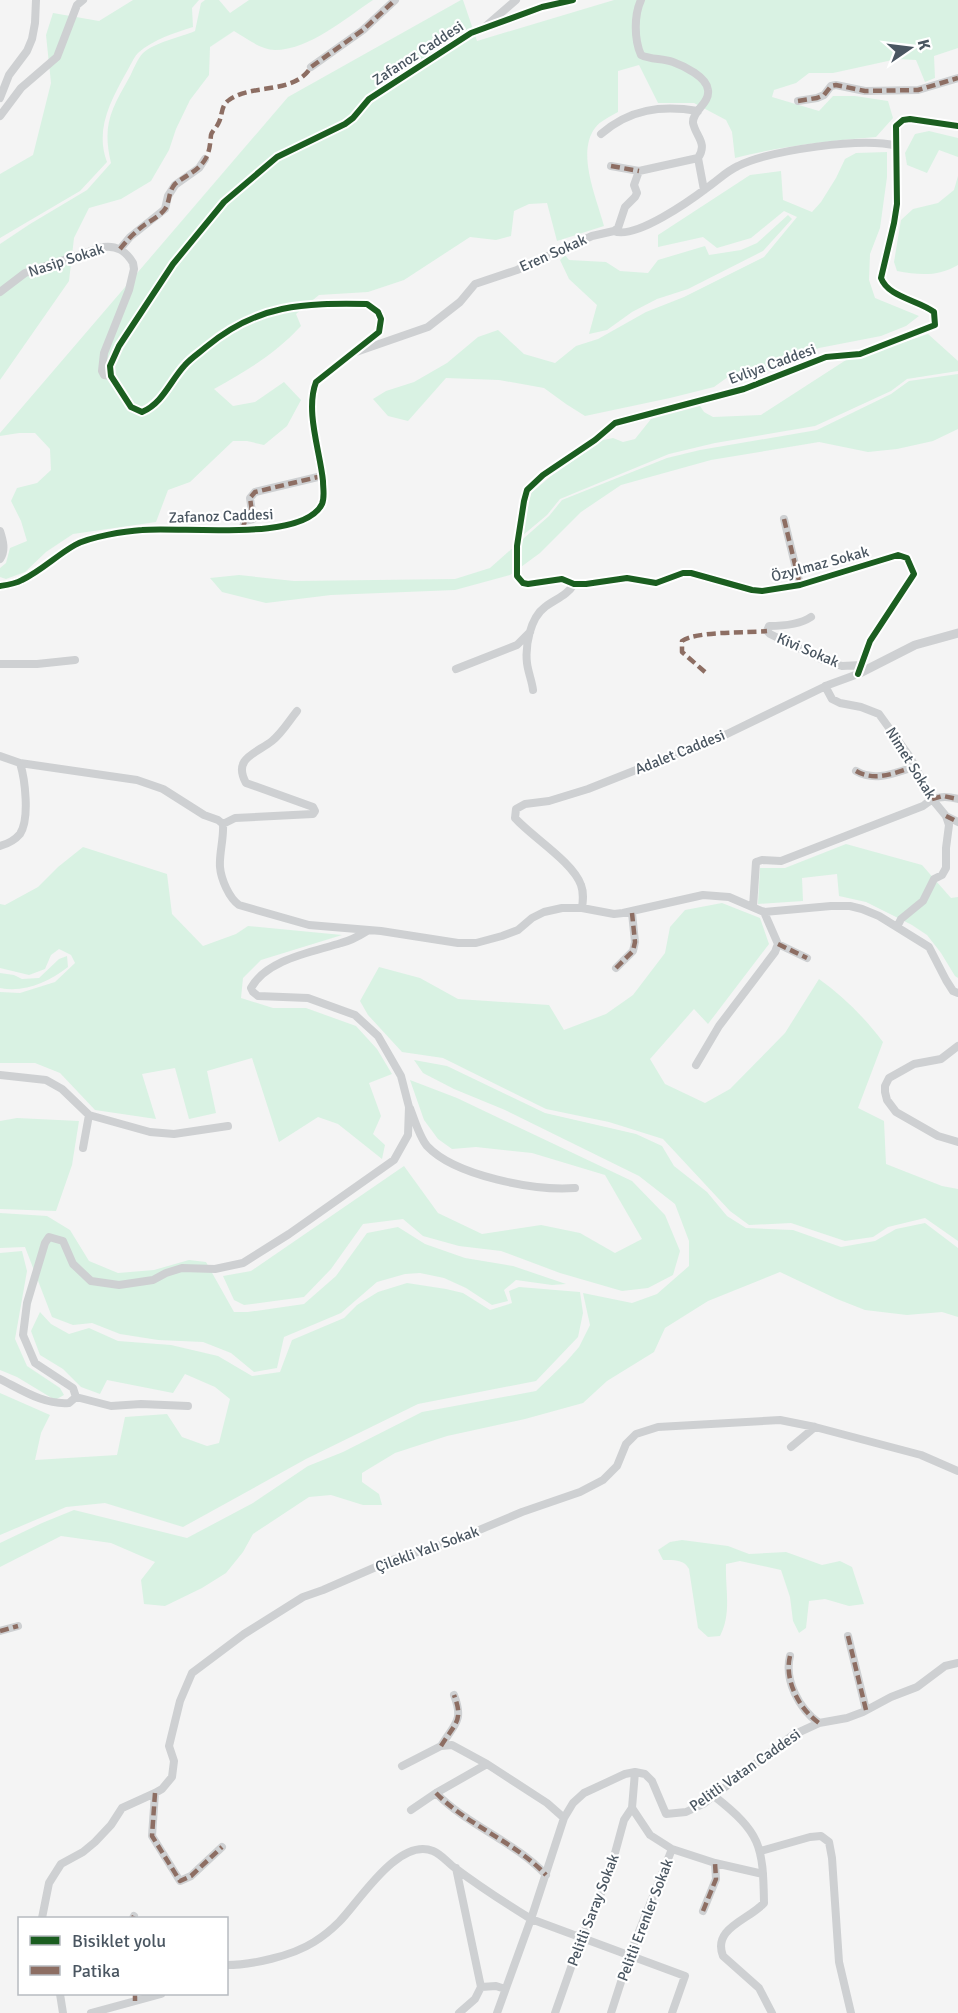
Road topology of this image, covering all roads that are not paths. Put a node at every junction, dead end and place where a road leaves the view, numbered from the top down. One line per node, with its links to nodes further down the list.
1 (36, 0): 10 (street)
2 (84, 0): 13 (street)
3 (395, 0): 8 (street)
4 (516, 0): 7 (street)
5 (573, 0): 7 (street, Zafanoz Caddesi)
6 (641, 0): 12 (street)
7 (485, 27): 26 (street, Zafanoz Caddesi)
8 (311, 67)
9 (958, 78): 11 (street)
10 (0, 98)
11 (798, 101)
12 (698, 111): 15 (street); 17 (street)
13 (0, 116)
14 (958, 126): 16 (street, Evliya Caddesi)
15 (601, 134)
16 (897, 146): 21 (street, Eren Sokak); 32 (street, Evliya Caddesi)
17 (698, 158): 20 (street); 21 (street)
18 (205, 159): 23 (street, Nasip Sokak)
19 (611, 166): 20 (street)
20 (639, 171): 22 (street)
21 (704, 190): 22 (street, Eren Sokak)
22 (614, 231): 25 (street, Eren Sokak)
23 (120, 249): 24 (street, Nasip Sokak); 26 (street)
24 (0, 292)
25 (355, 352): 26 (street, Zafanoz Caddesi); 27 (street, Zafanoz Caddesi)
26 (111, 376)
27 (322, 476): 29 (street, Zafanoz Caddesi); 29 (street)
28 (784, 519): 33 (street)
29 (242, 530): 34 (street, Zafanoz Caddesi)
30 (0, 531): 31 (street)
31 (0, 560)
32 (574, 584): 33 (street, Özyılmaz Sokak); 36 (street)
33 (800, 585): 41 (street, Özyılmaz Sokak)
34 (0, 586)
35 (811, 617): 41 (street, Kivi Sokak)
36 (531, 631): 40 (street); 43 (street)
37 (958, 633): 41 (street, Adalet Caddesi)
38 (75, 660): 39 (street)
39 (0, 664)
40 (456, 669)
41 (860, 669): 42 (street, Adalet Caddesi)
42 (825, 686): 47 (street, Nimet Sokak); 56 (street, Adalet Caddesi)
43 (533, 690)
44 (297, 711): 53 (street)
45 (0, 756): 46 (street)
46 (20, 763): 53 (street); 54 (street)
47 (914, 767): 48 (street); 49 (street, Nimet Sokak)
48 (856, 771)
49 (932, 799): 50 (street); 51 (street, Nimet Sokak); 55 (street)
50 (958, 799)
51 (946, 816): 52 (street); 59 (street)
52 (958, 822)
53 (223, 824): 60 (street)
54 (0, 846)
55 (753, 907): 57 (street); 58 (street)
56 (582, 908): 57 (street); 60 (street)
57 (632, 912): 63 (street)
58 (764, 912): 59 (street); 61 (street)
59 (897, 927): 64 (street)
60 (369, 930): 68 (street)
61 (778, 944): 62 (street); 66 (street)
62 (807, 958)
63 (616, 968)
64 (958, 993)
65 (958, 1046): 71 (street)
66 (696, 1065)
67 (0, 1075): 69 (street)
68 (409, 1107): 73 (street); 75 (street)
69 (88, 1115): 70 (street); 72 (street)
70 (228, 1126)
71 (958, 1142)
72 (83, 1148)
73 (575, 1188)
74 (0, 1379): 75 (street)
75 (75, 1396): 76 (street)
76 (188, 1406)
77 (815, 1427): 78 (street); 79 (street, Çilekli Yalı Sokak); 92 (street, Çilekli Yalı Sokak)
78 (791, 1448)
79 (958, 1471)
80 (18, 1626): 81 (street)
81 (0, 1631)
82 (848, 1636): 86 (street)
83 (790, 1656): 87 (street)
84 (958, 1663): 86 (street, Pelitli Vatan Caddesi)
85 (454, 1695): 88 (street)
86 (866, 1710): 87 (street, Pelitli Vatan Caddesi)
87 (819, 1723): 94 (street, Pelitli Vatan Caddesi)
88 (441, 1746): 89 (street); 90 (street)
89 (487, 1764): 93 (street); 97 (street)
90 (402, 1766)
91 (635, 1772): 94 (street, Pelitli Vatan Caddesi); 95 (street, Pelitli Saray Sokak); 97 (street)
92 (155, 1793): 98 (street); 106 (street, Çilekli Yalı Sokak)
93 (436, 1793): 96 (street); 104 (street)
94 (714, 1796): 100 (street)
95 (632, 1808): 99 (street); 108 (street, Pelitli Saray Sokak)
96 (411, 1810)
97 (564, 1818): 104 (street)
98 (222, 1847)
99 (672, 1849): 101 (street, Pelitli Erenler Sokak); 109 (street, Pelitli Erenler Sokak)
100 (761, 1851): 103 (street); 124 (street)
101 (716, 1863): 103 (street, Pelitli Erenler Sokak); 105 (street)
102 (456, 1868): 107 (street); 110 (street); 111 (street)
103 (763, 1874): 123 (street)
104 (546, 1875): 107 (street)
105 (703, 1911)
106 (42, 1917)
107 (531, 1919): 108 (street); 112 (street)
108 (581, 1939): 109 (street); 120 (street, Pelitli Saray Sokak)
109 (630, 1954): 121 (street, Pelitli Erenler Sokak); 122 (street)
110 (228, 1965)
111 (481, 1987): 112 (street); 118 (street)
112 (506, 1989): 119 (street)
113 (60, 1995): 116 (street)
114 (152, 1995): 115 (street)
115 (135, 1997): 117 (street)
116 (63, 2013)
117 (91, 2013)
118 (459, 2013)
119 (497, 2013)
120 (555, 2013)
121 (611, 2013)
122 (672, 2013)
123 (772, 2013)
124 (851, 2013)

